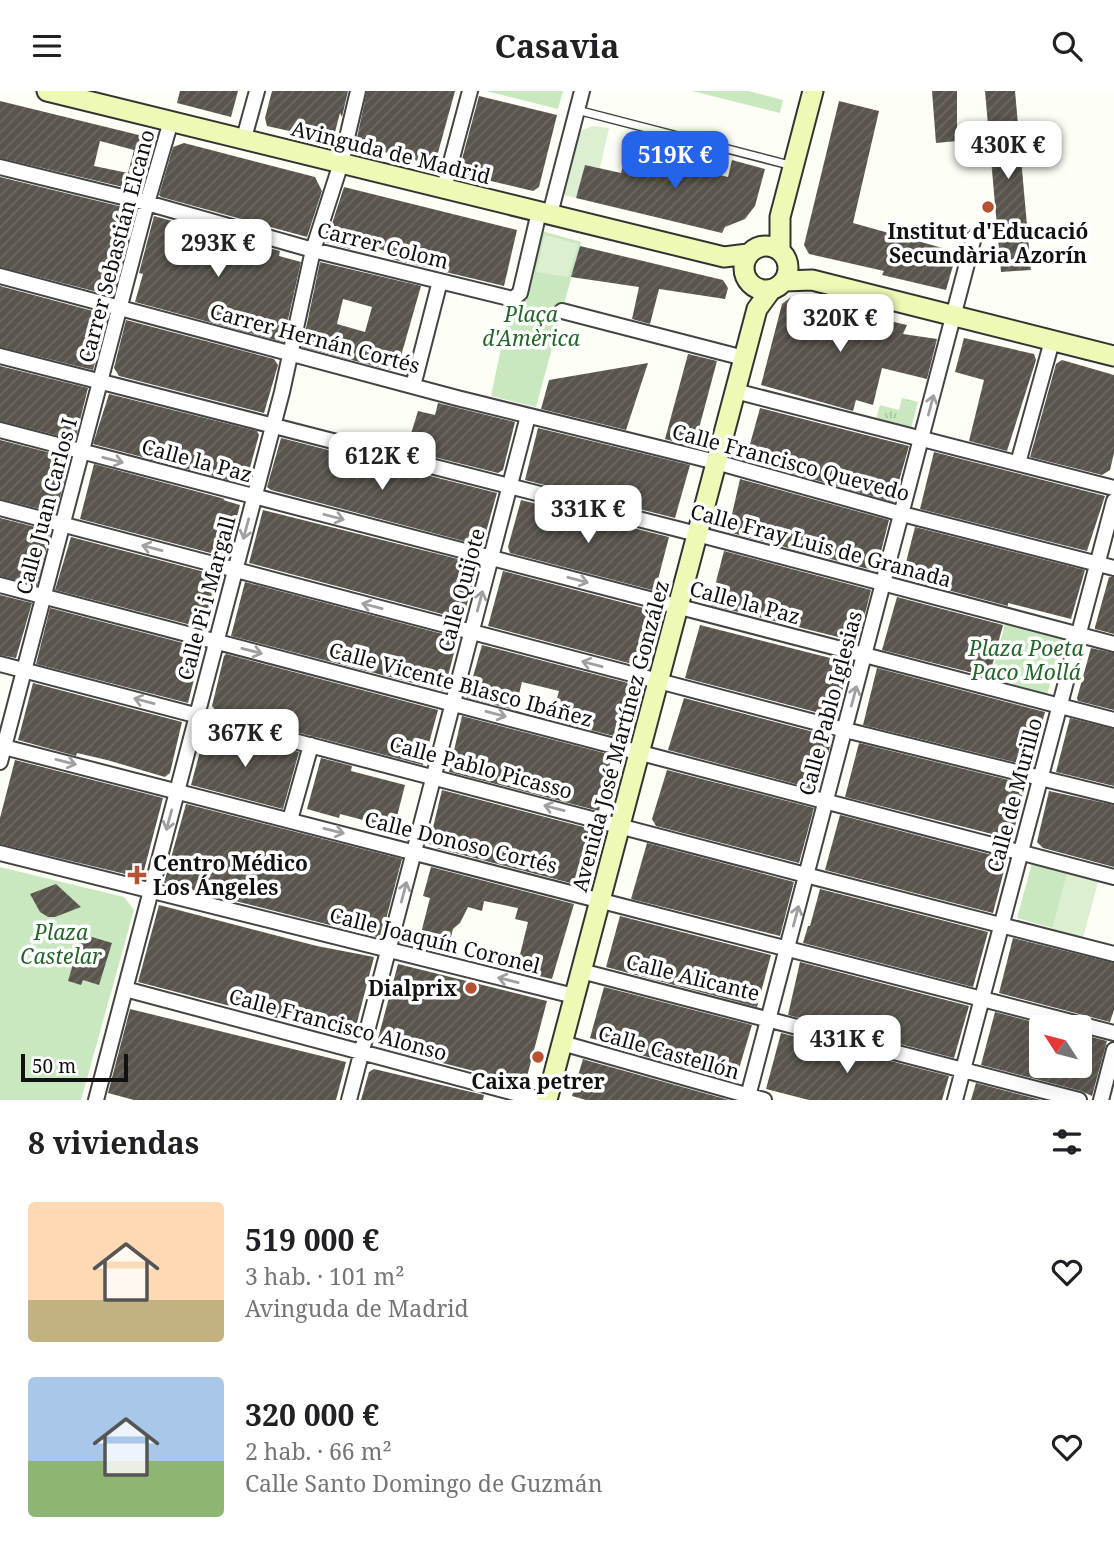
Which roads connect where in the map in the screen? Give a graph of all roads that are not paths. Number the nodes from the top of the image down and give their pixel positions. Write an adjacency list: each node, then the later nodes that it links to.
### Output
1 (47, 91): 8 (street, Avinguda de Madrid)
2 (257, 91): 9 (street)
3 (358, 91): 10 (street, Calle Pi i Margall)
4 (470, 91): 13 (street)
5 (582, 91): 7 (street)
6 (813, 91): 11 (street)
7 (577, 110): 11 (lane); 15 (street)
8 (171, 121): 9 (street, Avinguda de Madrid); 14 (street, Carrer Sebastián Elcano)
9 (244, 138): 10 (street, Avinguda de Madrid)
10 (341, 163): 13 (street, Avinguda de Madrid); 17 (street, Calle Pi i Margall)
11 (793, 166): 18 (street)
12 (0, 167): 14 (street, Carrer Colom)
13 (444, 188): 15 (street, Avinguda de Madrid)
14 (147, 203): 17 (street, Carrer Colom); 21 (street, Carrer Sebastián Elcano)
15 (545, 213): 18 (street, Avinguda de Madrid); 20 (street, Carrer Colom)
16 (974, 237): 23 (street, Calle Pablo Iglesias)
17 (313, 250): 20 (street, Carrer Colom); 26 (street, Calle Pi i Margall)
18 (767, 268): 23 (street, Avinguda de Madrid); 25 (street, Avenida José Martínez González)
19 (0, 276): 21 (street, Carrer Hernán Cortés)
20 (440, 281): 30 (street)
21 (120, 308): 26 (street, Carrer Hernán Cortés); 29 (street, Carrer Sebastián Elcano)
22 (562, 311): 25 (street)
23 (954, 316): 24 (street, Avinguda de Madrid); 36 (street, Calle Pablo Iglesias, one-way to 23)
24 (1052, 341): 28 (street, Avinguda de Madrid); 39 (street)
25 (746, 350): 31 (street, Avenida José Martínez González)
26 (291, 354): 30 (street, Carrer Hernán Cortés); 34 (street, Calle Pi i Margall)
27 (0, 356): 29 (street, Calle Fray Luis de Granada)
28 (1114, 356)
29 (102, 383): 34 (street, Calle Fray Luis de Granada); 37 (street, Calle Juan Carlos I)
30 (414, 386): 32 (street, Carrer Hernán Cortés)
31 (735, 391): 36 (street); 38 (street, Avenida José Martínez González)
32 (457, 398): 33 (street, Calle Francisco Quevedo)
33 (528, 416): 38 (street, Calle Francisco Quevedo); 40 (street, Calle Quijote)
34 (273, 425): 40 (street, Calle Fray Luis de Granada); 42 (street, Calle Pi i Margall)
35 (0, 430): 37 (street, Calle la Paz)
36 (922, 439): 39 (street); 45 (street, Calle Pablo Iglesias)
37 (83, 452): 42 (street, Calle la Paz, one-way to 42); 46 (street, Calle Juan Carlos I)
38 (716, 463): 45 (street, Calle Francisco Quevedo); 47 (street, Avenida José Martínez González)
39 (1018, 463): 41 (street)
40 (510, 486): 47 (street, Calle Fray Luis de Granada); 48 (street, Calle Quijote)
41 (1114, 488)
42 (254, 496): 48 (street, Calle la Paz, one-way to 48); 51 (street, Calle Pi i Margall, one-way to 51)
43 (1114, 501): 49 (street, Calle de Murillo)
44 (0, 508): 46 (street)
45 (902, 514): 49 (street, Calle Francisco Quevedo); 52 (street, Calle Pablo Iglesias)
46 (63, 524): 51 (street, one-way to 46); 54 (street, Calle Juan Carlos I)
47 (697, 534): 52 (street, Calle Fray Luis de Granada); 55 (street, Avenida José Martínez González)
48 (491, 558): 55 (street, Calle la Paz, one-way to 55); 56 (street, Calle Quijote, one-way to 48)
49 (1097, 564): 50 (street, Calle Francisco Quevedo); 57 (street, Calle de Murillo)
50 (1114, 568)
51 (235, 570): 56 (street, one-way to 51); 58 (street, Calle Pi i Margall)
52 (884, 584): 57 (street, Calle Fray Luis de Granada); 60 (street, Calle Pablo Iglesias)
53 (0, 585): 54 (street, Calle Vicente Blasco Ibáñez)
54 (43, 597): 58 (street, Calle Vicente Blasco Ibáñez); 62 (street, Calle Juan Carlos I)
55 (678, 607): 60 (street, Calle la Paz); 63 (street, Avenida José Martínez González)
56 (472, 632): 63 (street, one-way to 56); 64 (street, Calle Quijote)
57 (1079, 635): 59 (street, Calle Fray Luis de Granada); 65 (street, Calle de Murillo)
58 (216, 642): 64 (street, Calle Vicente Blasco Ibáñez, one-way to 64); 66 (street, Calle Pi i Margall)
59 (1114, 645)
60 (864, 655): 65 (street, Calle la Paz); 68 (street, Calle Pablo Iglesias, one-way to 60)
61 (0, 664): 62 (street, Calle Pablo Picasso)
62 (24, 670): 66 (street, Calle Pablo Picasso, one-way to 62); 70 (street, Calle Juan Carlos I)
63 (658, 681): 68 (street); 71 (street, Avenida José Martínez González)
64 (453, 703): 71 (street, Calle Vicente Blasco Ibáñez, one-way to 71); 74 (street, Calle Quijote)
65 (1060, 706): 67 (street, Calle la Paz); 73 (street, Calle de Murillo)
66 (197, 715): 69 (street, Calle Pablo Picasso); 75 (street, Calle Pi i Margall)
67 (1114, 720)
68 (845, 730): 73 (street); 77 (street, Calle Pablo Iglesias)
69 (311, 745): 74 (street, Calle Pablo Picasso); 78 (street)
70 (2, 746): 72 (street, Calle Juan Carlos I); 75 (street, Calle Donoso Cortés, one-way to 75)
71 (639, 752): 77 (street, Calle Vicente Blasco Ibáñez); 79 (street, Avenida José Martínez González)
72 (0, 762)
73 (1041, 776): 76 (street); 82 (street, Calle de Murillo)
74 (434, 777): 79 (street, Calle Pablo Picasso, one-way to 74); 80 (street, Calle Quijote)
75 (177, 791): 78 (street, Calle Donoso Cortés); 85 (street, Calle Pi i Margall, one-way to 85)
76 (1114, 796)
77 (826, 803): 82 (street, Calle Vicente Blasco Ibáñez); 83 (street, Calle Pablo Iglesias)
78 (290, 820): 80 (street, Calle Donoso Cortés, one-way to 80)
79 (620, 825): 83 (street, Calle Pablo Picasso); 86 (street, Avenida José Martínez González)
80 (414, 852): 86 (street, Calle Donoso Cortés); 89 (street, Calle Quijote, one-way to 80)
81 (0, 853): 85 (street, Calle Joaquín Coronel)
82 (1020, 853): 84 (street, Calle Vicente Blasco Ibáñez); 87 (street, Calle de Murillo)
83 (807, 876): 87 (street, Calle Pablo Picasso); 88 (street, Calle Pablo Iglesias, one-way to 83)
84 (1114, 877)
85 (151, 891): 89 (street, Calle Joaquín Coronel); 92 (street, Calle Pi i Margall)
86 (600, 899): 88 (street, Calle Donoso Cortés); 91 (street, Avenida José Martínez González)
87 (1002, 924): 90 (street, Calle Pablo Picasso); 94 (street, Calle de Murillo)
88 (788, 948): 94 (street, Calle Donoso Cortés); 95 (street, Calle Pablo Iglesias)
89 (388, 950): 93 (street, Calle Joaquín Coronel, one-way to 89); 99 (street, Calle Quijote)
90 (1114, 954)
91 (581, 971): 93 (street, Avenida José Martínez González); 95 (street, Calle Alicante)
92 (125, 989): 99 (street, Calle Francisco Alonso); 102 (street, Calle Pi i Margall)
93 (575, 996): 97 (street, Avenida José Martínez González)
94 (982, 999): 96 (street, Calle Donoso Cortés); 100 (street, Calle de Murillo)
95 (769, 1018): 100 (street, Calle Alicante); 101 (street, Calle Pablo Iglesias)
96 (1114, 1033)
97 (562, 1043): 101 (street, Calle Castellón); 105 (street, Avenida José Martínez González)
98 (1114, 1051): 109 (street)
99 (362, 1052): 103 (street, Calle Quijote); 104 (street, Calle Francisco Alonso)
100 (963, 1070): 107 (street, Calle de Murillo); 108 (street, Calle Alicante)
101 (748, 1098): 106 (street, Calle Castellón)
102 (96, 1100)
103 (349, 1100)
104 (541, 1100)
105 (547, 1100)
106 (764, 1100)
107 (955, 1100)
108 (1079, 1100)
109 (1101, 1100)

